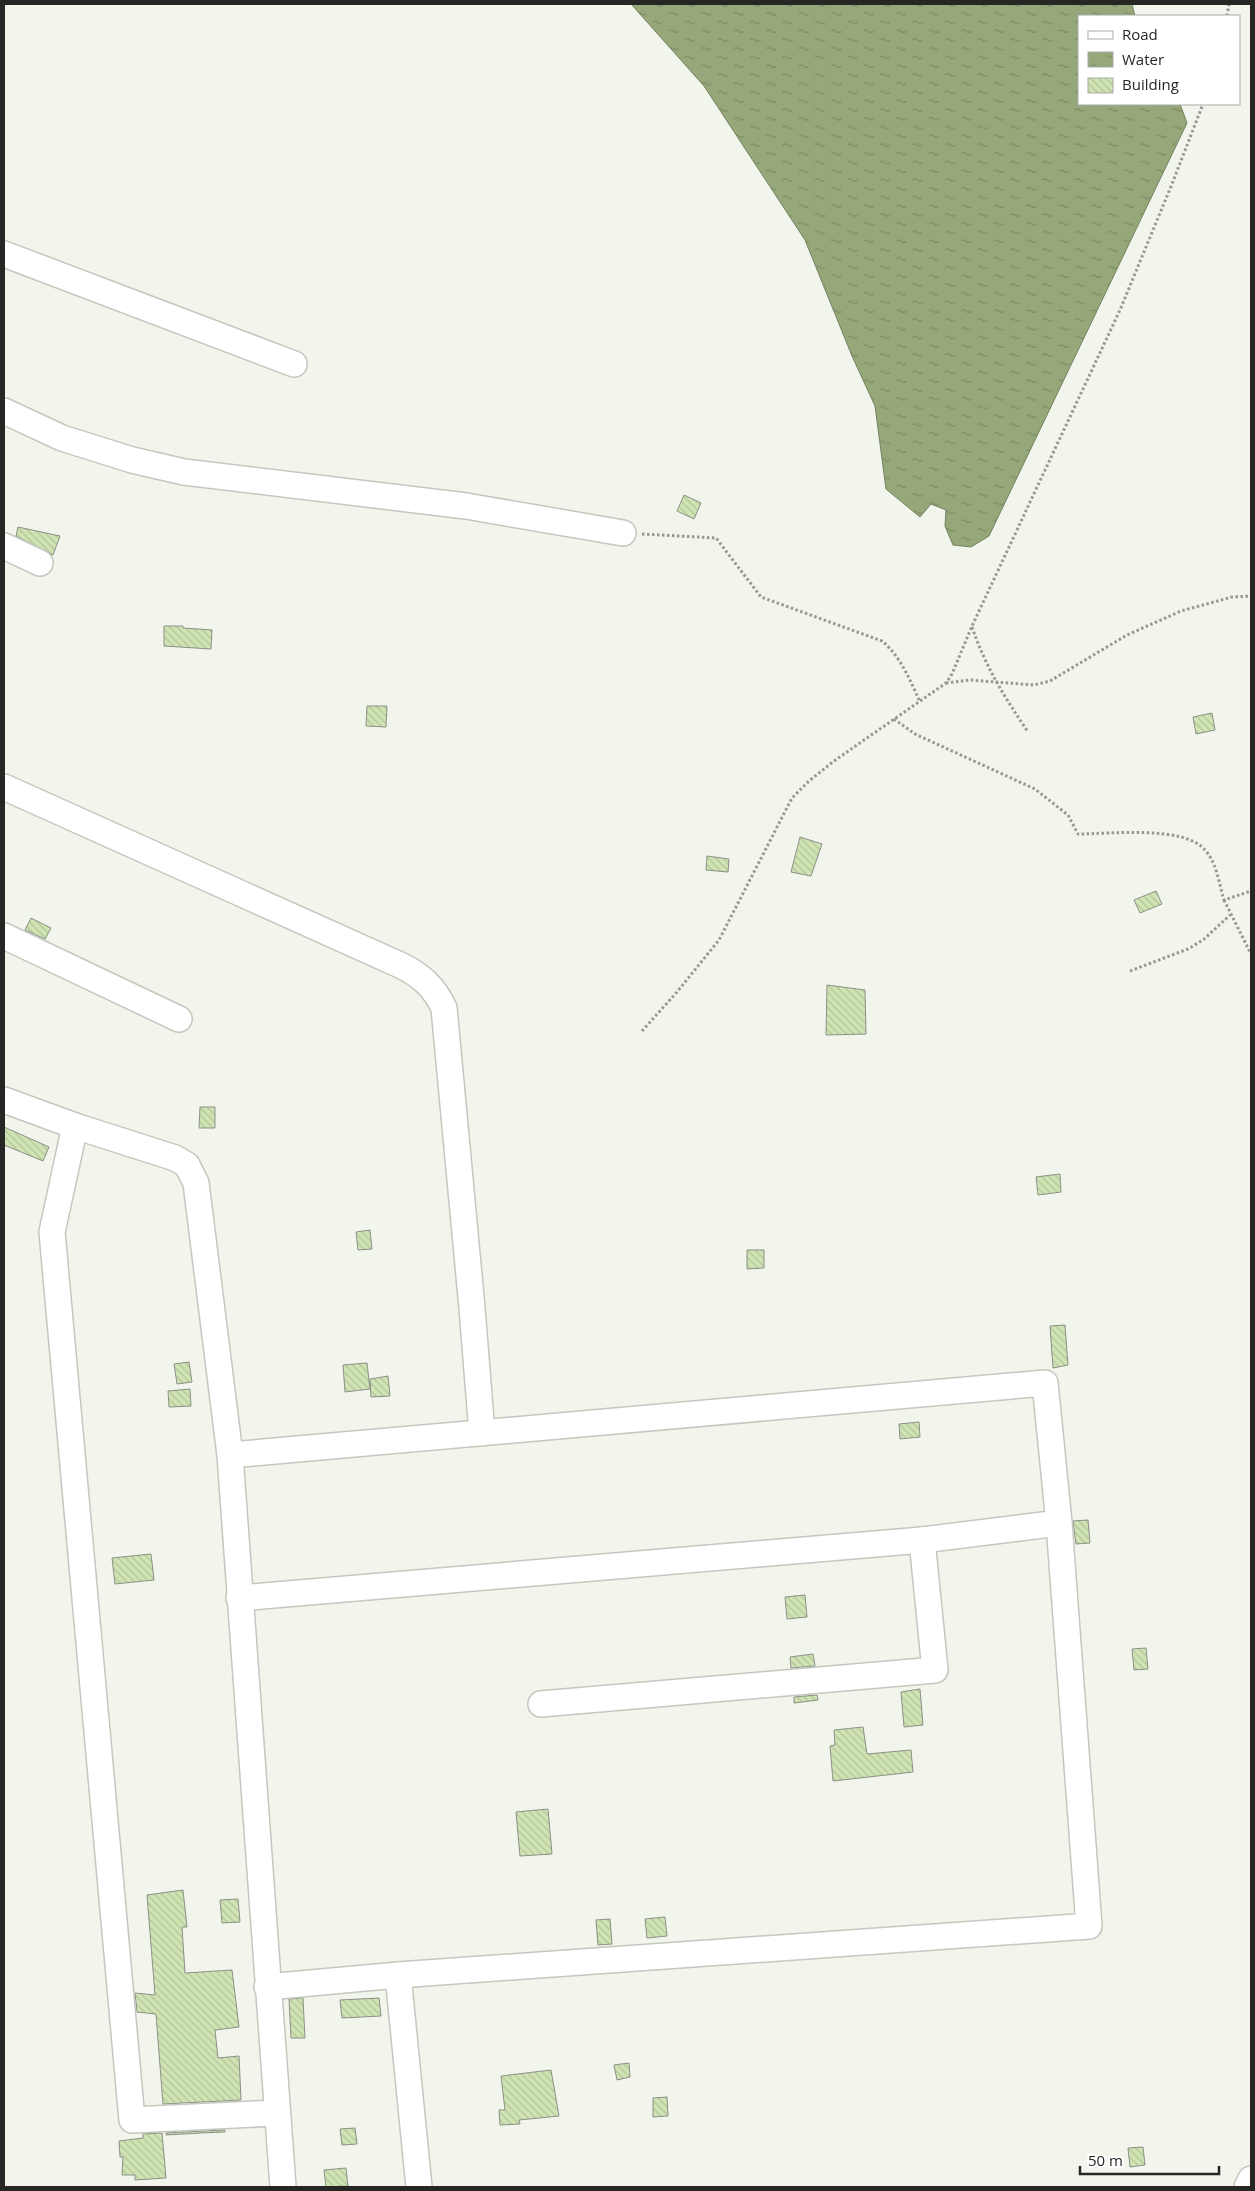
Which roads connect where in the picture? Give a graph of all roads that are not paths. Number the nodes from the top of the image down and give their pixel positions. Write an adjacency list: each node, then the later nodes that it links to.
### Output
1 (4, 254): 2 (street)
2 (294, 364)
3 (4, 411): 4 (street)
4 (623, 533)
5 (4, 546): 6 (street)
6 (40, 563)
7 (4, 787): 12 (street)
8 (4, 936): 9 (street)
9 (179, 1019)
10 (4, 1100): 11 (street)
11 (75, 1126): 13 (street); 20 (street)
12 (482, 1433): 13 (street); 14 (street)
13 (230, 1455): 16 (street)
14 (1059, 1523): 15 (street); 18 (street)
15 (922, 1540): 16 (street); 17 (street)
16 (239, 1598): 19 (street)
17 (541, 1704)
18 (398, 1975): 19 (street); 23 (street)
19 (267, 1987): 20 (street)
20 (277, 2113): 22 (street)
21 (1251, 2178): 24 (street)
22 (282, 2187)
23 (419, 2187)
24 (1247, 2187)

